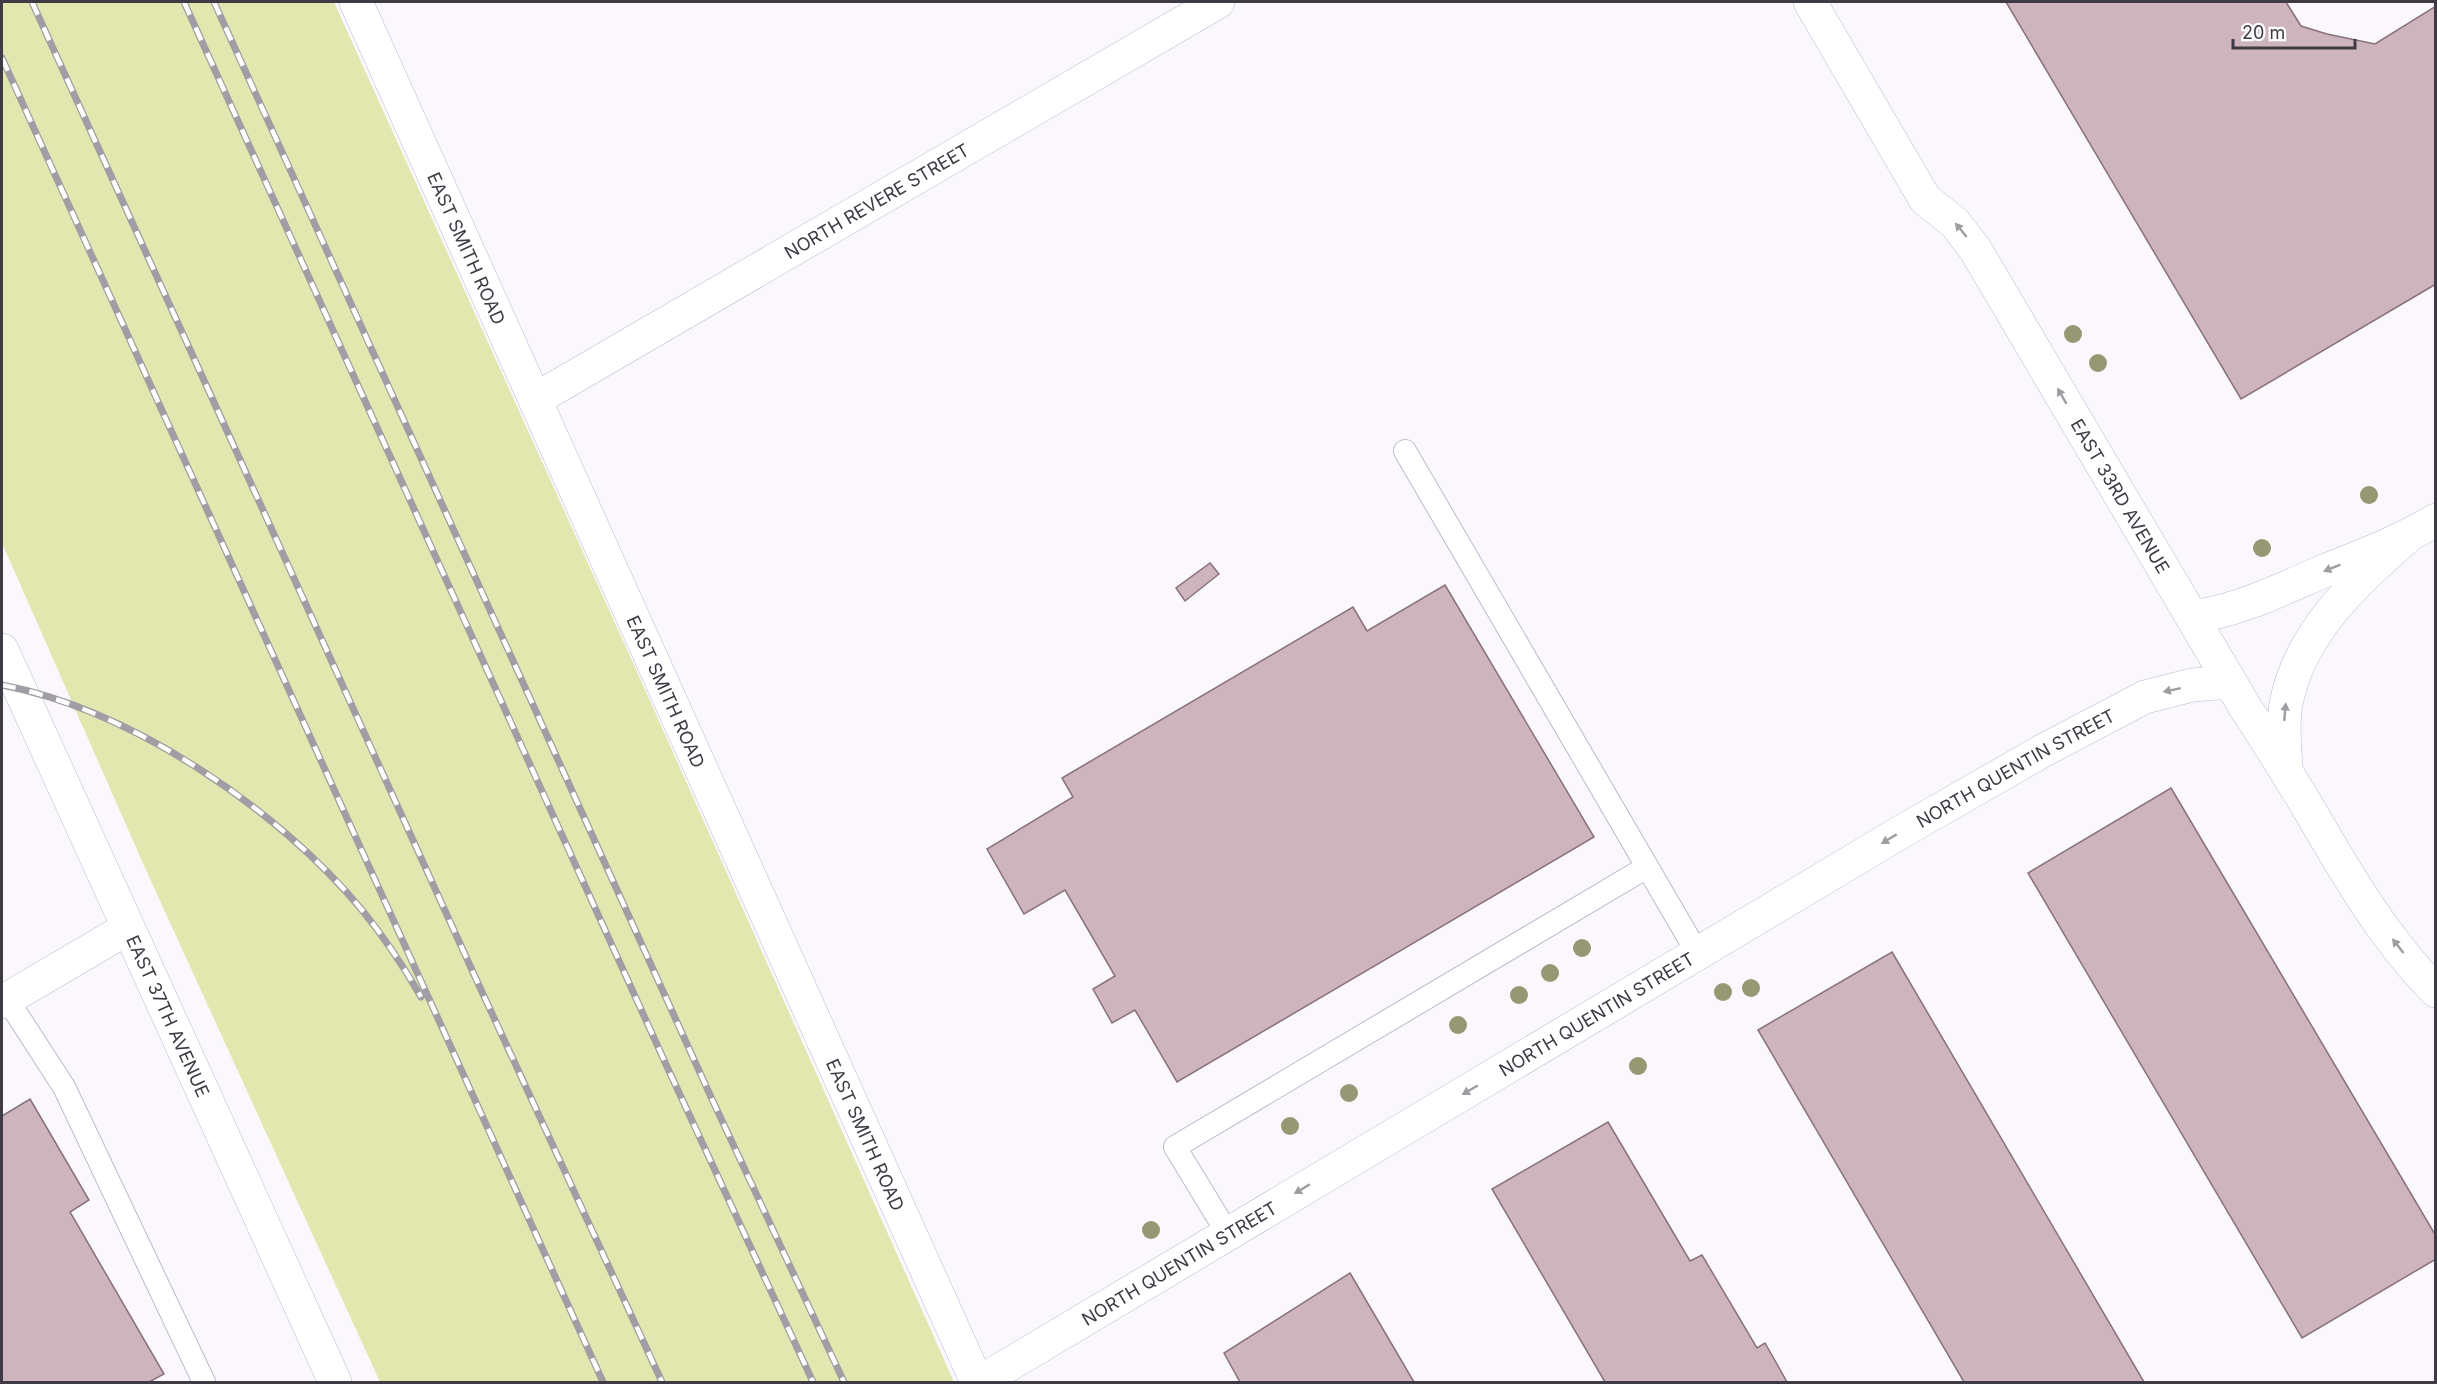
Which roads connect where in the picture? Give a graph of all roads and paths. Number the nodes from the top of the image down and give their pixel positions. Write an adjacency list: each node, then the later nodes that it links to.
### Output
1 (356, 2): 4 (street, EAST SMITH ROAD)
2 (1218, 2): 4 (street, NORTH REVERE STREET)
3 (1810, 2): 8 (street, EAST 33RD AVENUE, one-way to 3)
4 (536, 399): 20 (street, EAST SMITH ROAD)
5 (1405, 451): 12 (lane)
6 (2436, 520): 7 (street)
7 (2406, 538): 8 (street, one-way to 8); 11 (street, one-way to 7)
8 (2192, 617): 10 (street, EAST 33RD AVENUE)
9 (2, 650): 13 (street, EAST 37TH AVENUE)
10 (2230, 682): 11 (street, EAST 33RD AVENUE); 14 (street, NORTH QUENTIN STREET, one-way to 14)
11 (2286, 771): 15 (street, EAST 33RD AVENUE, one-way to 11)
12 (1647, 867): 14 (lane); 17 (lane)
13 (128, 928): 16 (street); 19 (street, EAST 37TH AVENUE)
14 (1698, 954): 17 (street, NORTH QUENTIN STREET, one-way to 17)
15 (2436, 991)
16 (4, 1000): 18 (lane)
17 (1228, 1234): 20 (street, NORTH QUENTIN STREET)
18 (204, 1383)
19 (335, 1383)
20 (978, 1383)

